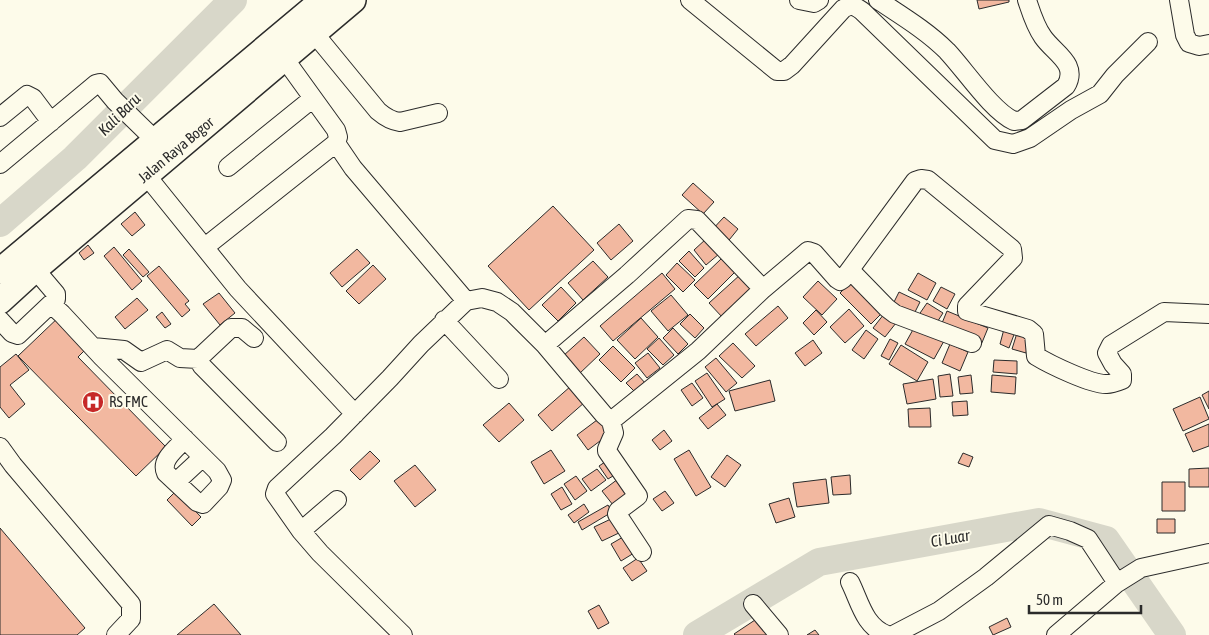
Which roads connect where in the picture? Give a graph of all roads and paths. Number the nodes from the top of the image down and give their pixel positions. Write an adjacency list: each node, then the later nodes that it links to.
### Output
1 (323, 0): 17 (highway, Jalan Raya Bogor)
2 (353, 0): 9 (highway, Jalan Raya Bogor)
3 (690, 0): 10 (street)
4 (799, 0): 5 (street)
5 (819, 0)
6 (878, 0): 7 (street)
7 (1027, 0)
8 (1179, 0): 11 (street)
9 (314, 33): 12 (highway, Jalan Raya Bogor); 14 (street)
10 (1148, 42)
11 (1209, 44)
12 (284, 58): 13 (street); 21 (highway, Jalan Raya Bogor)
13 (312, 98): 18 (street); 20 (street)
14 (438, 113)
15 (0, 117): 16 (street)
16 (51, 122): 17 (street); 19 (street)
17 (150, 135): 23 (highway, Jalan Raya Bogor)
18 (336, 143): 22 (street); 27 (street)
19 (0, 164)
20 (228, 167)
21 (146, 175): 22 (street); 23 (highway, Jalan Raya Bogor)
22 (205, 247): 39 (street)
23 (28, 261): 25 (highway, Jalan Raya Bogor); 28 (highway, Jalan Raya Bogor); 29 (street)
24 (850, 270): 26 (street); 30 (street); 34 (street)
25 (0, 271)
26 (763, 289): 35 (street); 40 (street)
27 (466, 300): 32 (street); 35 (street)
28 (0, 301)
29 (51, 304): 31 (street); 36 (street)
30 (1209, 314)
31 (0, 320)
32 (444, 320): 38 (street); 39 (street)
33 (254, 338): 37 (street)
34 (972, 343)
35 (545, 345): 40 (street)
36 (93, 347): 37 (street); 41 (street)
37 (198, 359): 42 (street)
38 (499, 378)
39 (355, 414): 48 (street)
40 (611, 421): 49 (street)
41 (184, 439): 44 (street); 46 (street)
42 (278, 442)
43 (0, 447): 45 (street)
44 (203, 457): 46 (street); 46 (street)
45 (6, 469): 54 (street)
46 (176, 482)
47 (337, 500): 48 (street)
48 (301, 531): 55 (street)
49 (642, 552)
50 (1209, 553): 51 (street)
51 (1129, 575): 58 (street); 59 (street)
52 (850, 582): 57 (street)
53 (753, 604): 56 (street)
54 (116, 635)
55 (402, 635)
56 (779, 635)
57 (887, 635)
58 (893, 635)
59 (1056, 635)

